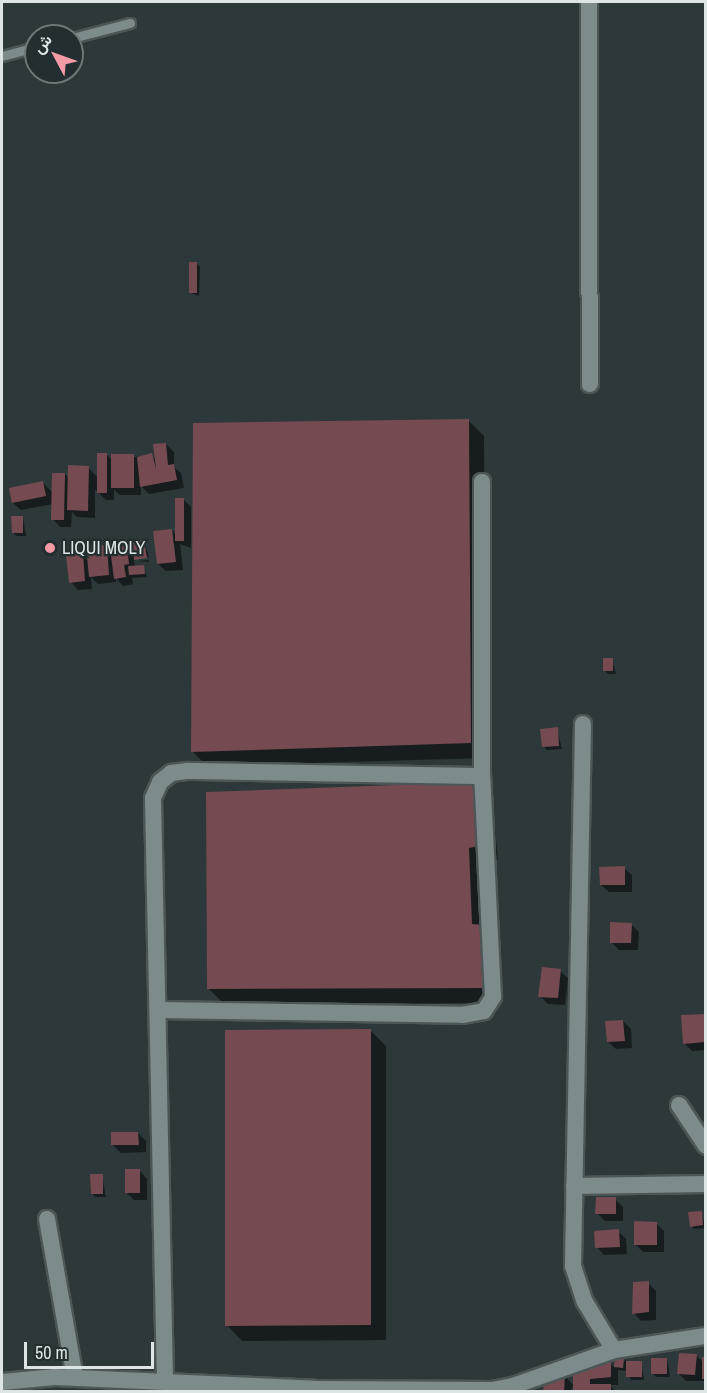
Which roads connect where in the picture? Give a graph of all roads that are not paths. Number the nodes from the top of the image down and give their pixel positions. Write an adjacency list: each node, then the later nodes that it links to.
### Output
1 (589, 2): 6 (street)
2 (130, 23): 3 (lane)
3 (84, 35)
4 (24, 50): 5 (lane)
5 (2, 56)
6 (590, 384)
7 (482, 482): 9 (street)
8 (583, 724): 14 (street)
9 (482, 776): 10 (street); 10 (street)
10 (160, 1010): 19 (street)
11 (679, 1105): 12 (street)
12 (705, 1146)
13 (705, 1184): 14 (street)
14 (574, 1186): 17 (street)
15 (47, 1219): 18 (street)
16 (705, 1335): 17 (street)
17 (614, 1350): 21 (street)
18 (75, 1377): 19 (street); 20 (street)
19 (165, 1381): 21 (street)
20 (2, 1382)
21 (316, 1390)

